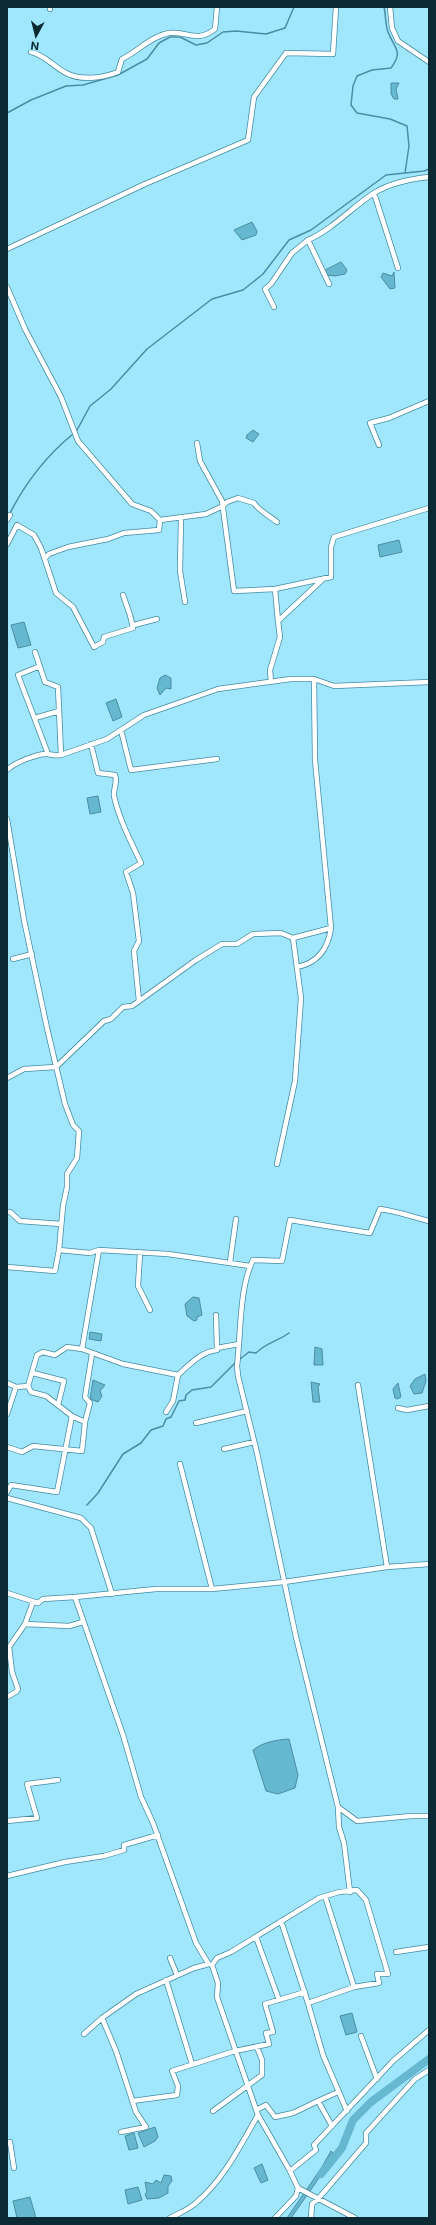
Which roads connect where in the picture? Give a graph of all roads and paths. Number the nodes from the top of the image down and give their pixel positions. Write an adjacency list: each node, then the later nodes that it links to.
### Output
1 (217, 7): 4 (street)
2 (336, 7): 9 (street)
3 (390, 7): 5 (street)
4 (31, 52)
5 (429, 62)
6 (429, 177): 7 (street)
7 (374, 193): 8 (street); 10 (street)
8 (308, 240): 11 (street); 13 (street)
9 (7, 249)
10 (398, 268)
11 (329, 284)
12 (7, 287): 20 (street)
13 (274, 307)
14 (429, 401): 16 (street)
15 (197, 443): 17 (street)
16 (379, 445)
17 (223, 506): 19 (street); 21 (street); 25 (street)
18 (429, 508): 24 (street)
19 (181, 518): 20 (street); 27 (street)
20 (160, 520): 23 (street)
21 (277, 522)
22 (7, 544): 23 (street)
23 (45, 558): 30 (street)
24 (322, 580): 25 (street); 29 (street)
25 (275, 589): 29 (street)
26 (122, 595): 30 (street)
27 (185, 602)
28 (157, 619): 30 (street)
29 (278, 621): 34 (street)
30 (134, 625)
31 (35, 652): 32 (street)
32 (40, 666): 36 (street); 37 (street)
33 (314, 678): 34 (street); 35 (street); 45 (street)
34 (271, 682): 38 (street)
35 (429, 682)
36 (59, 711): 37 (street); 41 (street)
37 (35, 718): 40 (street)
38 (121, 730): 39 (street); 42 (street)
39 (91, 744): 41 (street); 50 (street)
40 (48, 754): 41 (street); 43 (street)
41 (61, 755)
42 (217, 759)
43 (7, 770)
44 (7, 819): 47 (street)
45 (330, 928): 46 (street); 49 (street)
46 (293, 938): 49 (street); 50 (street)
47 (32, 954): 48 (street); 51 (street)
48 (13, 958)
49 (297, 967): 53 (street)
50 (139, 1001): 51 (street)
51 (56, 1067): 52 (street); 57 (street)
52 (7, 1078)
53 (277, 1164)
54 (7, 1212): 57 (street)
55 (236, 1219): 61 (street)
56 (429, 1221): 62 (street)
57 (61, 1224): 58 (street)
58 (59, 1250): 59 (street); 63 (street)
59 (99, 1250): 60 (street); 68 (street)
60 (140, 1253): 61 (street); 64 (street)
61 (230, 1262): 62 (street)
62 (250, 1266): 66 (street)
63 (7, 1267)
64 (150, 1310)
65 (216, 1315): 67 (street)
66 (238, 1344): 67 (street); 79 (street)
67 (217, 1348): 71 (street)
68 (82, 1349): 69 (street); 70 (street)
69 (92, 1354): 71 (street); 83 (street)
70 (33, 1373): 75 (street); 76 (street)
71 (178, 1375): 80 (street)
72 (7, 1383): 74 (street)
73 (358, 1385): 93 (street)
74 (16, 1386): 75 (street); 81 (street)
75 (28, 1386): 76 (street)
76 (58, 1406): 82 (street)
77 (429, 1406): 78 (street)
78 (398, 1408)
79 (247, 1411): 84 (street); 85 (street)
80 (166, 1412)
81 (7, 1414)
82 (72, 1416): 83 (street); 87 (street)
83 (85, 1422): 87 (street)
84 (196, 1423)
85 (254, 1442): 88 (street); 94 (street)
86 (7, 1447): 87 (street)
87 (66, 1448): 90 (street)
88 (224, 1448)
89 (180, 1464): 95 (street)
90 (7, 1492)
91 (7, 1498): 97 (street)
92 (429, 1564): 93 (street)
93 (387, 1567): 94 (street)
94 (284, 1582): 95 (street); 104 (street)
95 (212, 1589): 97 (street)
96 (7, 1593): 99 (street)
97 (112, 1594): 98 (street)
98 (75, 1597): 99 (street); 100 (street)
99 (32, 1602): 101 (street)
100 (83, 1622): 101 (street); 107 (street)
101 (25, 1624): 102 (street)
102 (7, 1697)
103 (58, 1780): 106 (street)
104 (338, 1807): 105 (street); 109 (street)
105 (429, 1816)
106 (7, 1821)
107 (158, 1836): 108 (street); 116 (street)
108 (7, 1876)
109 (350, 1892): 110 (street); 119 (street)
110 (325, 1896): 111 (street); 119 (street)
111 (281, 1921): 112 (street); 120 (street)
112 (256, 1937): 116 (street); 121 (street)
113 (429, 1947): 114 (street)
114 (396, 1952)
115 (170, 1958): 117 (street)
116 (210, 1964): 117 (street); 128 (street)
117 (177, 1975): 118 (street)
118 (166, 1980): 123 (street); 129 (street)
119 (354, 1987): 122 (street)
120 (305, 1992): 121 (street); 122 (street)
121 (279, 2000): 127 (street)
122 (308, 2003): 133 (street)
123 (102, 2018): 125 (street); 134 (street)
124 (429, 2030): 131 (street)
125 (84, 2034)
126 (361, 2036): 131 (street)
127 (257, 2047): 128 (street); 132 (street)
128 (235, 2051): 129 (street); 132 (street)
129 (192, 2064): 134 (street)
130 (429, 2070): 146 (street)
131 (377, 2078): 138 (street)
132 (247, 2085): 136 (street); 137 (street)
133 (338, 2092): 135 (street); 138 (street)
134 (132, 2101): 141 (street)
135 (318, 2101): 136 (street); 140 (street)
136 (256, 2110): 139 (street)
137 (213, 2111)
138 (347, 2111): 140 (street)
139 (258, 2115): 144 (street); 147 (street)
140 (332, 2126): 144 (street)
141 (121, 2132)
142 (7, 2143): 143 (street)
143 (14, 2168)
144 (290, 2171): 145 (street)
145 (298, 2188): 146 (street); 148 (street)
146 (318, 2199): 149 (street); 150 (street)
147 (170, 2218)
148 (275, 2218)
149 (311, 2218)
150 (354, 2218)

